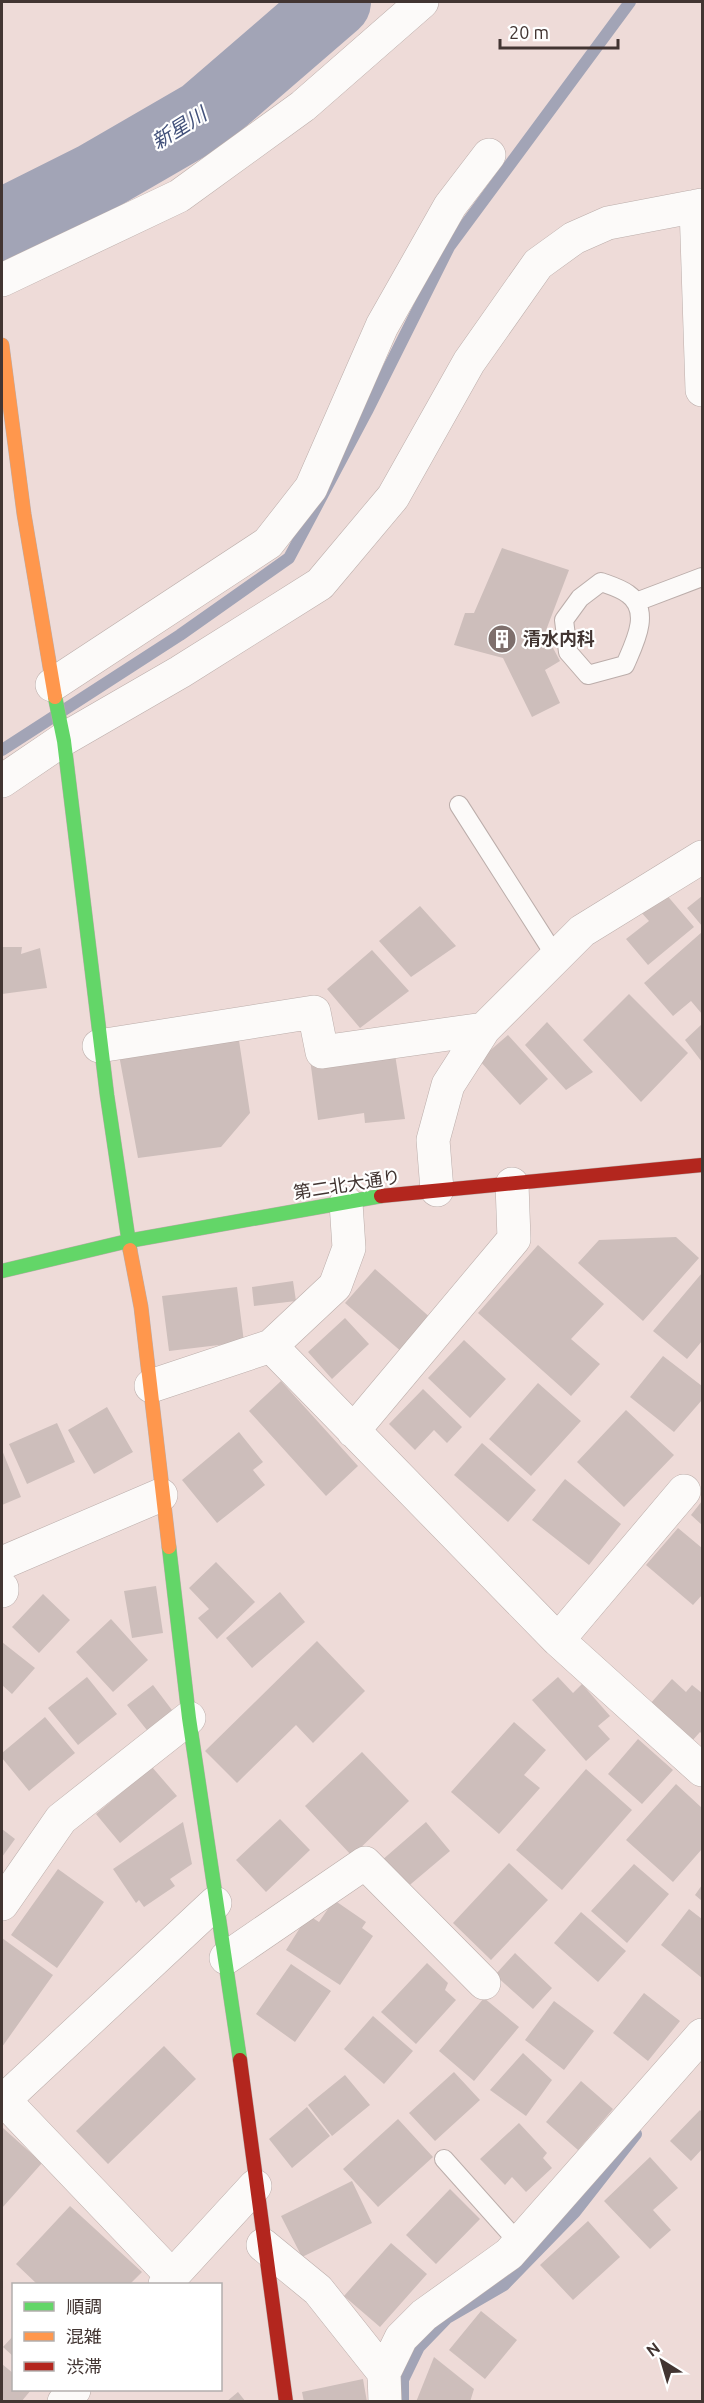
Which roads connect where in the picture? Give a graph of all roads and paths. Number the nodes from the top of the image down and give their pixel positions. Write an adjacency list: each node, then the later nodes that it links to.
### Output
1 (422, 2): 4 (street)
2 (489, 155): 10 (street)
3 (699, 205): 6 (street); 11 (street)
4 (2, 280)
5 (2, 345): 7 (street)
6 (702, 390)
7 (6, 418): 10 (street)
8 (702, 577): 9 (lane)
9 (636, 602): 9 (lane)
10 (52, 687): 11 (street)
11 (63, 737): 12 (street); 17 (street)
12 (2, 781)
13 (459, 805): 15 (lane)
14 (701, 860): 15 (street)
15 (556, 957): 16 (street)
16 (484, 1029): 17 (street); 20 (street)
17 (99, 1046): 22 (street)
18 (702, 1165): 19 (street, 第二北大通り)
19 (512, 1184): 20 (street, 第二北大通り); 26 (street)
20 (437, 1190): 21 (street, 第二北大通り)
21 (346, 1203): 22 (street, 第二北大通り); 24 (street)
22 (128, 1241): 23 (street, 第二北大通り); 25 (street)
23 (2, 1271)
24 (271, 1346): 25 (street); 26 (street)
25 (151, 1386): 28 (street)
26 (352, 1431): 30 (street)
27 (684, 1491): 30 (street)
28 (161, 1495): 29 (street); 31 (street)
29 (2, 1563)
30 (558, 1640): 32 (street)
31 (189, 1718): 33 (street); 34 (street)
32 (702, 1770)
33 (215, 1903): 35 (street); 38 (street)
34 (2, 1904)
35 (226, 1958): 36 (street); 40 (street)
36 (484, 1983)
37 (699, 2046): 41 (street)
38 (3, 2098): 43 (street)
39 (444, 2159): 41 (lane)
40 (255, 2186): 42 (street); 43 (street)
41 (519, 2243): 44 (street)
42 (263, 2245): 44 (street); 45 (street)
43 (168, 2281)
44 (385, 2387)
45 (286, 2402)

